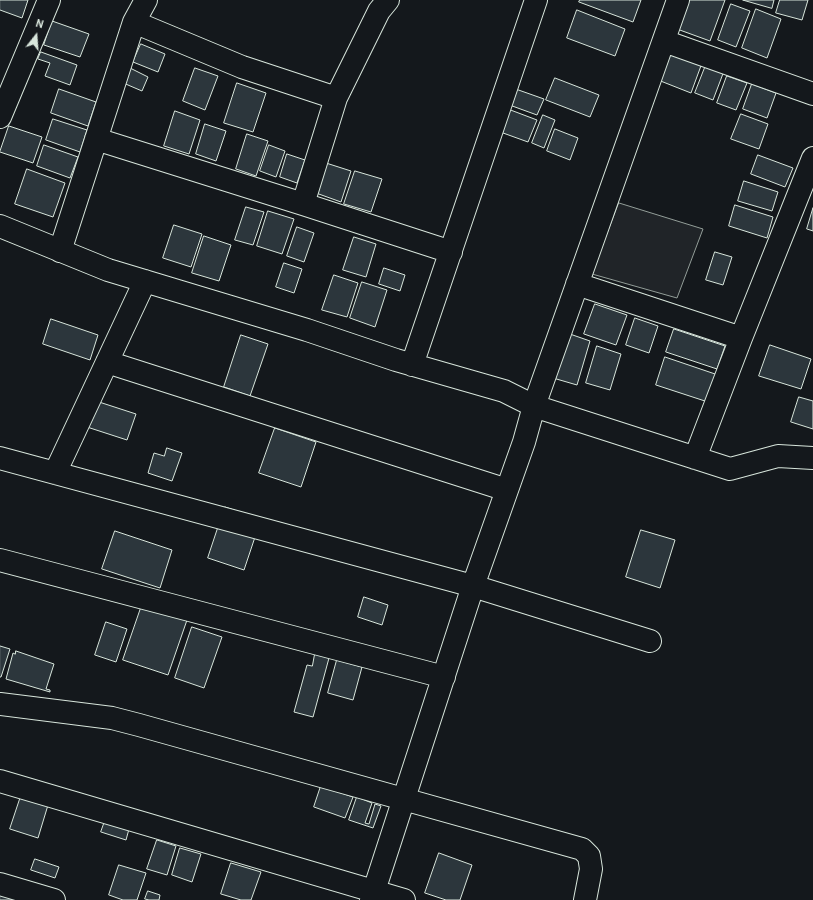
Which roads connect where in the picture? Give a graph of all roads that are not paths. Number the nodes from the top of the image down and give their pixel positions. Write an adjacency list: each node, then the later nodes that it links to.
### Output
1 (49, 0): 10 (street)
2 (146, 0): 6 (street)
3 (388, 0): 9 (street)
4 (536, 0): 16 (street)
5 (678, 0): 7 (street)
6 (134, 22): 9 (street); 11 (street)
7 (664, 41): 8 (street); 18 (street)
8 (813, 94)
9 (336, 98): 13 (street)
10 (0, 117)
11 (96, 139): 13 (street); 15 (street)
12 (813, 158): 19 (street)
13 (303, 204): 16 (street)
14 (0, 226): 15 (street)
15 (60, 251): 17 (street)
16 (451, 252): 21 (street)
17 (144, 281): 20 (street); 21 (street)
18 (577, 284): 19 (street); 22 (street)
19 (742, 338): 24 (street)
20 (107, 362): 26 (street); 27 (street)
21 (412, 365): 22 (street)
22 (534, 406): 24 (street); 27 (street)
23 (0, 458): 26 (street)
24 (695, 458): 25 (street)
25 (813, 458)
26 (55, 473): 29 (street)
27 (507, 490): 29 (street)
28 (0, 560): 31 (street)
29 (473, 586): 30 (street); 31 (street)
30 (650, 641)
31 (444, 676): 34 (street)
32 (0, 704): 34 (street)
33 (0, 781): 36 (street)
34 (404, 798): 36 (street); 39 (street)
35 (0, 884): 37 (street)
36 (372, 895): 38 (street)
37 (54, 900)
38 (404, 900)
39 (585, 900)

